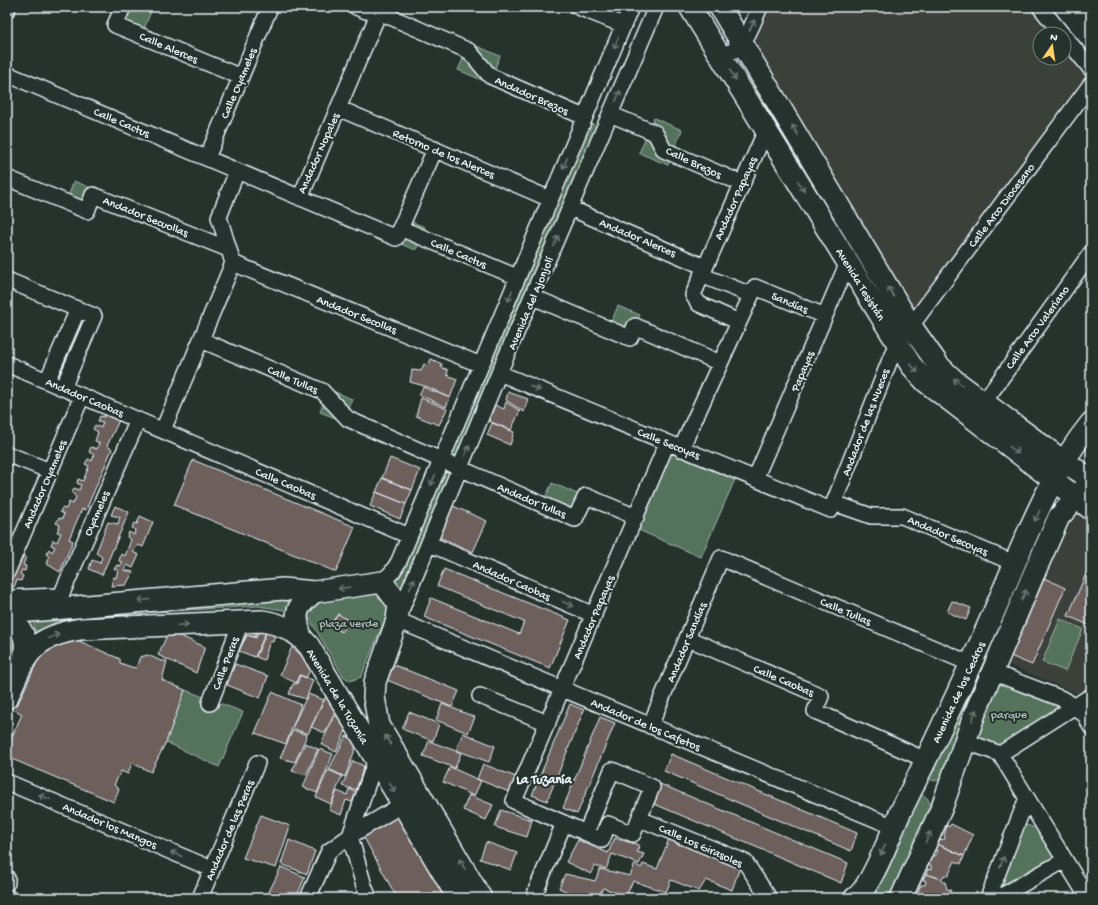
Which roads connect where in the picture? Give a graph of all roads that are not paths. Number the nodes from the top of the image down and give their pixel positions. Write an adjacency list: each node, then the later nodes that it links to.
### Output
1 (8, 7): 12 (street)
2 (123, 7): 20 (street, Calle Alerces)
3 (270, 7): 20 (street, Calle Oyameles)
4 (578, 7): 13 (street)
5 (631, 7): 13 (street, Avenida del Ajonjolí)
6 (656, 7): 23 (street, Avenida del Ajonjolí, one-way to 6)
7 (690, 7): 17 (street, Avenida Tesistán)
8 (720, 7): 15 (street, Avenida Tesistán)
9 (760, 7): 15 (street, one-way to 9)
10 (1040, 7): 14 (street)
11 (367, 9): 22 (street, Andador Nopales); 24 (street, Andador Brezos)
12 (7, 10)
13 (623, 25): 24 (street, Avenida del Ajonjolí, one-way to 24)
14 (1056, 26)
15 (743, 43): 17 (street); 46 (street, Avenida Tesistán, one-way to 15)
16 (1072, 46): 18 (street)
17 (720, 54): 25 (street, Avenida Tesistán, one-way to 25)
18 (1091, 69)
19 (7, 74): 28 (street, Calle Cactus)
20 (241, 77): 28 (street, Calle Oyameles)
21 (1091, 84): 46 (street, Calle Arco Diocesano)
22 (338, 108): 27 (street, Retorno de los Alerces); 32 (street, Andador Nopales)
23 (610, 114): 26 (street, Avenida del Ajonjolí); 31 (street, Calle Brezos)
24 (582, 122): 26 (street); 33 (street, Avenida del Ajonjolí, one-way to 33)
25 (766, 130): 31 (street, Andador Papayas); 38 (street, Avenida Tesistán, one-way to 38)
26 (600, 136): 34 (street, Avenida del Ajonjolí)
27 (435, 149): 33 (street, Retorno de los Alerces); 35 (street)
28 (207, 158): 29 (street, Calle Cactus)
29 (236, 171): 32 (street, Andador Nopales); 37 (street)
30 (7, 178): 37 (street, Andador Secuollas)
31 (741, 183): 39 (street, Andador Papayas)
32 (300, 198): 35 (street)
33 (550, 199): 40 (street, Avenida del Ajonjolí)
34 (570, 208): 39 (street, Andador Alerces); 43 (street, Avenida del Ajonjolí, one-way to 34)
35 (400, 228): 40 (street, Calle Cactus)
36 (1091, 253): 58 (street, Calle Arco Valeriano)
37 (231, 256): 49 (street); 53 (street, Andador Secollas)
38 (848, 262): 45 (street, Papayas); 48 (street, Avenida Tesistán)
39 (703, 271): 42 (street, Sandías); 47 (street, Andador Papayas)
40 (517, 277): 53 (street, Avenida del Ajonjolí, one-way to 53)
41 (7, 280): 44 (street)
42 (753, 291): 45 (street, Sandías); 47 (street)
43 (533, 297): 51 (street); 54 (street, Avenida del Ajonjolí)
44 (78, 309): 55 (street); 56 (street)
45 (825, 316): 69 (street, Papayas)
46 (907, 318): 48 (street); 58 (street, Avenida Tesistán, one-way to 46)
47 (739, 322): 51 (street)
48 (885, 323): 50 (street, Avenida Tesistán)
49 (201, 340): 61 (street); 65 (street, Calle Tullas)
50 (896, 342): 71 (street, Avenida Tesistán, one-way to 71); 72 (street, Andador de las Nueces)
51 (720, 363): 63 (street)
52 (7, 364): 55 (street, Andador Caobas)
53 (480, 365): 65 (street, Avenida del Ajonjolí)
54 (499, 373): 62 (street, Calle Secoyas, one-way to 62); 67 (street, Avenida del Ajonjolí, one-way to 54)
55 (47, 381): 56 (street, Andador Caobas)
56 (63, 388): 57 (street, Andador Caobas)
57 (82, 396): 59 (street, Andador Caobas); 68 (street, Andador Oyameles)
58 (984, 402): 66 (street, Avenida Tesistán)
59 (138, 420): 61 (street, Andador Caobas); 83 (street, Oyameles)
60 (1091, 423): 66 (street, Avenida de los Cedros)
61 (163, 430): 75 (street, Calle Caobas)
62 (668, 443): 63 (street, Calle Secoyas); 74 (street, Andador Papayas)
63 (682, 448): 69 (street, Calle Secoyas)
64 (7, 454): 68 (street)
65 (441, 460): 67 (street); 75 (street, Avenida del Ajonjolí, one-way to 75)
66 (1063, 461): 70 (street, Avenida Tesistán); 71 (street, Avenida de los Cedros)
67 (460, 469): 74 (street, Andador Tullas); 76 (street, Avenida del Ajonjolí)
68 (50, 471): 79 (street, Andador Oyameles)
69 (756, 479): 72 (street, Calle Secoyas)
70 (1091, 480): 73 (street, Avenida de los Cedros)
71 (1053, 481): 73 (street, Avenida Tesistán); 78 (street, Avenida de los Cedros, one-way to 78)
72 (834, 503): 78 (street, Andador Secoyas)
73 (1083, 503): 93 (street, Avenida de los Cedros, one-way to 73)
74 (636, 517): 85 (street, Andador Papayas)
75 (409, 536): 80 (street, Avenida del Ajonjolí)
76 (430, 544): 85 (street, Andador Caobas, one-way to 85); 87 (street, Avenida del Ajonjolí, one-way to 76)
77 (721, 558): 90 (street, Andador Sandías); 92 (street, Calle Tullas)
78 (1014, 563): 92 (street, Avenida de los Cedros)
79 (7, 572)
80 (382, 582): 81 (street, one-way to 81); 87 (street)
81 (314, 592): 83 (street, one-way to 83); 89 (street)
82 (7, 598): 83 (street)
83 (58, 602): 84 (street)
84 (7, 612)
85 (594, 615): 95 (street, Andador Papayas)
86 (7, 617): 91 (street)
87 (397, 620): 94 (street, Avenida de la Tuzanía); 95 (street, Andador de los Cafetos)
88 (241, 622): 89 (street, Avenida de la Tuzanía); 91 (street, Avenida de la Tuzanía, one-way to 88); 100 (street, Calle Peras)
89 (301, 637): 96 (street, Avenida de la Tuzanía)
90 (687, 638): 103 (street, Andador Sandías); 108 (street, Calle Caobas)
91 (24, 660): 99 (street, Avenida de la Tuzanía)
92 (971, 664): 108 (street, Avenida de los Cedros)
93 (992, 672): 101 (street); 105 (street, Avenida de los Cedros, one-way to 93)
94 (375, 682): 96 (street); 128 (street, Avenida de la Tuzanía, one-way to 94)
95 (562, 689): 102 (street, Andador Papayas); 103 (street, Andador de los Cafetos)
96 (336, 692): 107 (street, Avenida de la Tuzanía)
97 (480, 696): 102 (street)
98 (1091, 696): 101 (street)
99 (7, 698)
100 (210, 703)
101 (1074, 707): 104 (street); 106 (street)
102 (548, 723): 116 (street, Andador Papayas)
103 (650, 726): 117 (street, Andador de los Cafetos)
104 (1091, 727)
105 (965, 741): 106 (street); 114 (street, Avenida de los Cedros)
106 (1000, 754): 112 (street)
107 (376, 759): 113 (street, Avenida de la Tuzanía, one-way to 113); 119 (street)
108 (926, 760): 111 (street, Avenida de los Cedros)
109 (257, 763): 121 (street, Andador de las Peras)
110 (7, 782): 121 (street, Andador los Mangos, one-way to 110)
111 (910, 792): 114 (street); 117 (street, Avenida de los Cedros)
112 (1027, 798): 120 (street); 133 (street, one-way to 112)
113 (403, 804): 119 (street); 127 (street, Avenida de la Tuzanía)
114 (942, 807): 132 (street, Avenida de los Cedros, one-way to 114)
115 (640, 819): 118 (street); 118 (street); 130 (street, Calle Los Girasoles)
116 (564, 823): 118 (street); 129 (street)
117 (894, 827): 131 (street, Avenida de los Cedros, one-way to 131)
118 (586, 833)
119 (350, 836): 125 (street); 126 (street)
120 (1065, 860): 134 (street); 135 (street)
121 (212, 869): 124 (street, Andador de las Peras)
122 (7, 878): 123 (street)
123 (7, 883)
124 (200, 898)
125 (308, 898)
126 (369, 898)
127 (458, 898)
128 (481, 898)
129 (533, 898)
130 (769, 898)
131 (855, 898)
132 (900, 898)
133 (988, 898)
134 (998, 898)
135 (1088, 898)

